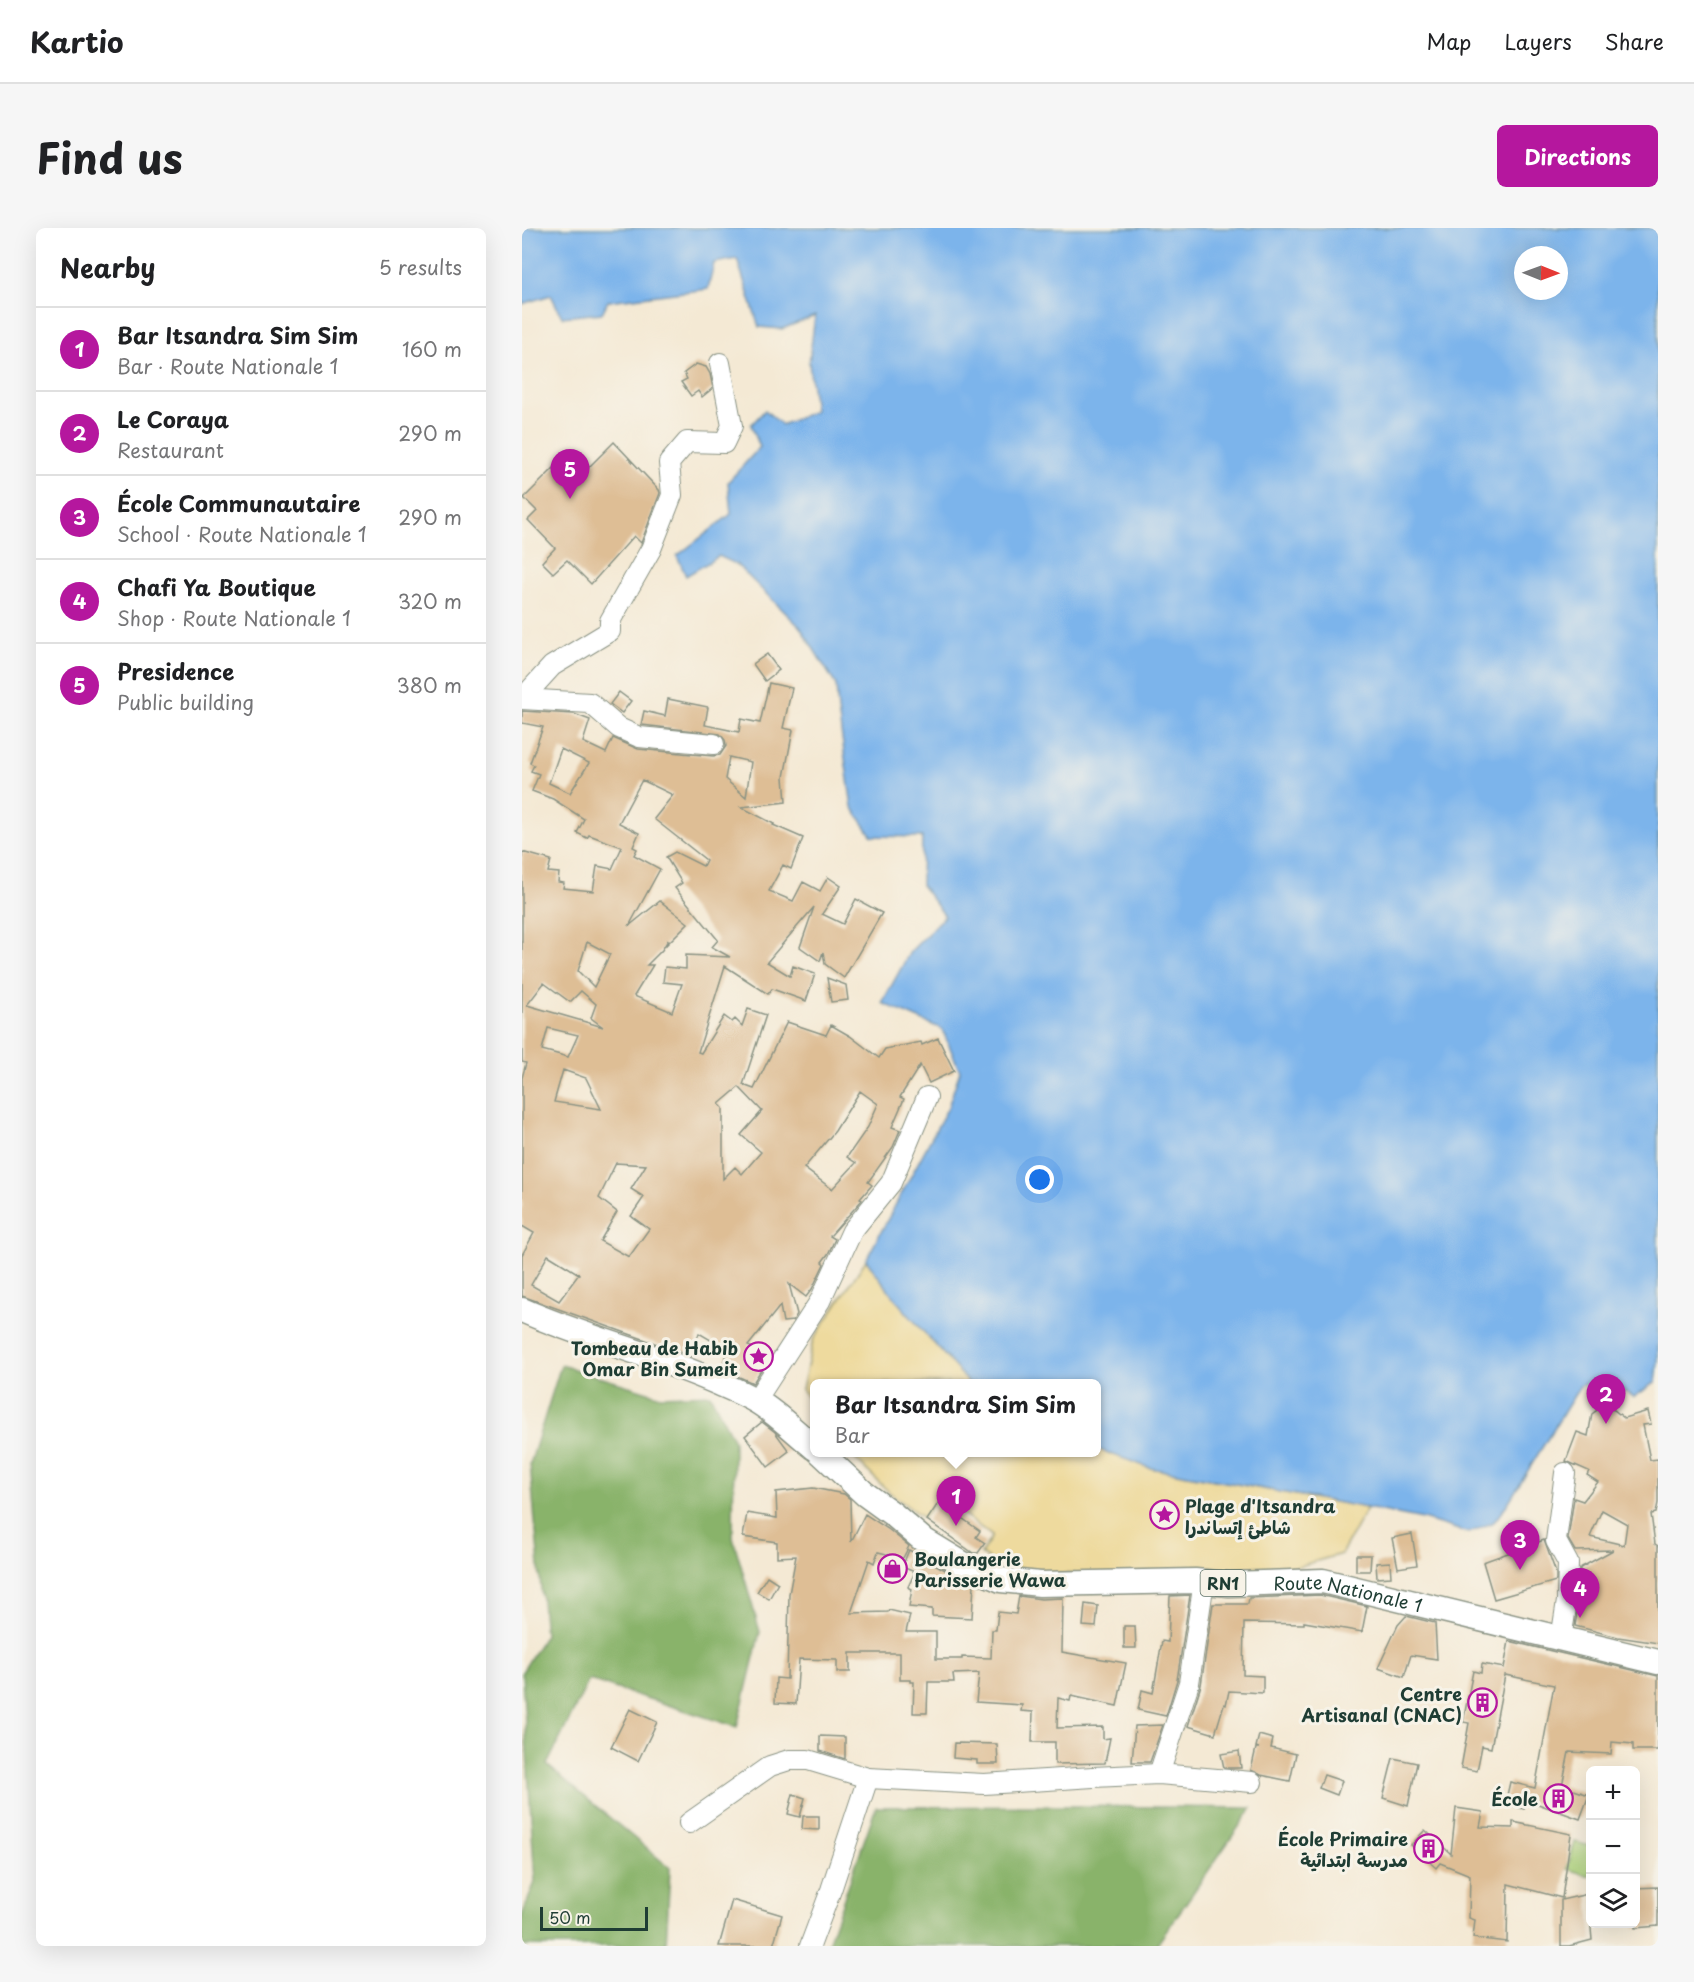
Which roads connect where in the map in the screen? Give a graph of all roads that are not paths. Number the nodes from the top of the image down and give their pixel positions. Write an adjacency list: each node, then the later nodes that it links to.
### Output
1 (720, 363): 2 (street)
2 (522, 699): 3 (street)
3 (714, 744)
4 (927, 1097): 6 (street)
5 (522, 1310): 6 (main road)
6 (756, 1400): 7 (main road)
7 (810, 1444)
8 (825, 1457): 10 (main road, Route Nationale 1 / RN1)
9 (1565, 1473): 11 (street)
10 (1204, 1581): 11 (main road, Route Nationale 1 / RN1); 13 (street)
11 (1561, 1639): 12 (main road, Route Nationale 1 / RN1)
12 (1658, 1662)
13 (1159, 1774): 14 (street); 15 (street)
14 (868, 1778): 16 (street); 17 (street)
15 (1252, 1782)
16 (689, 1823)
17 (810, 1946)

